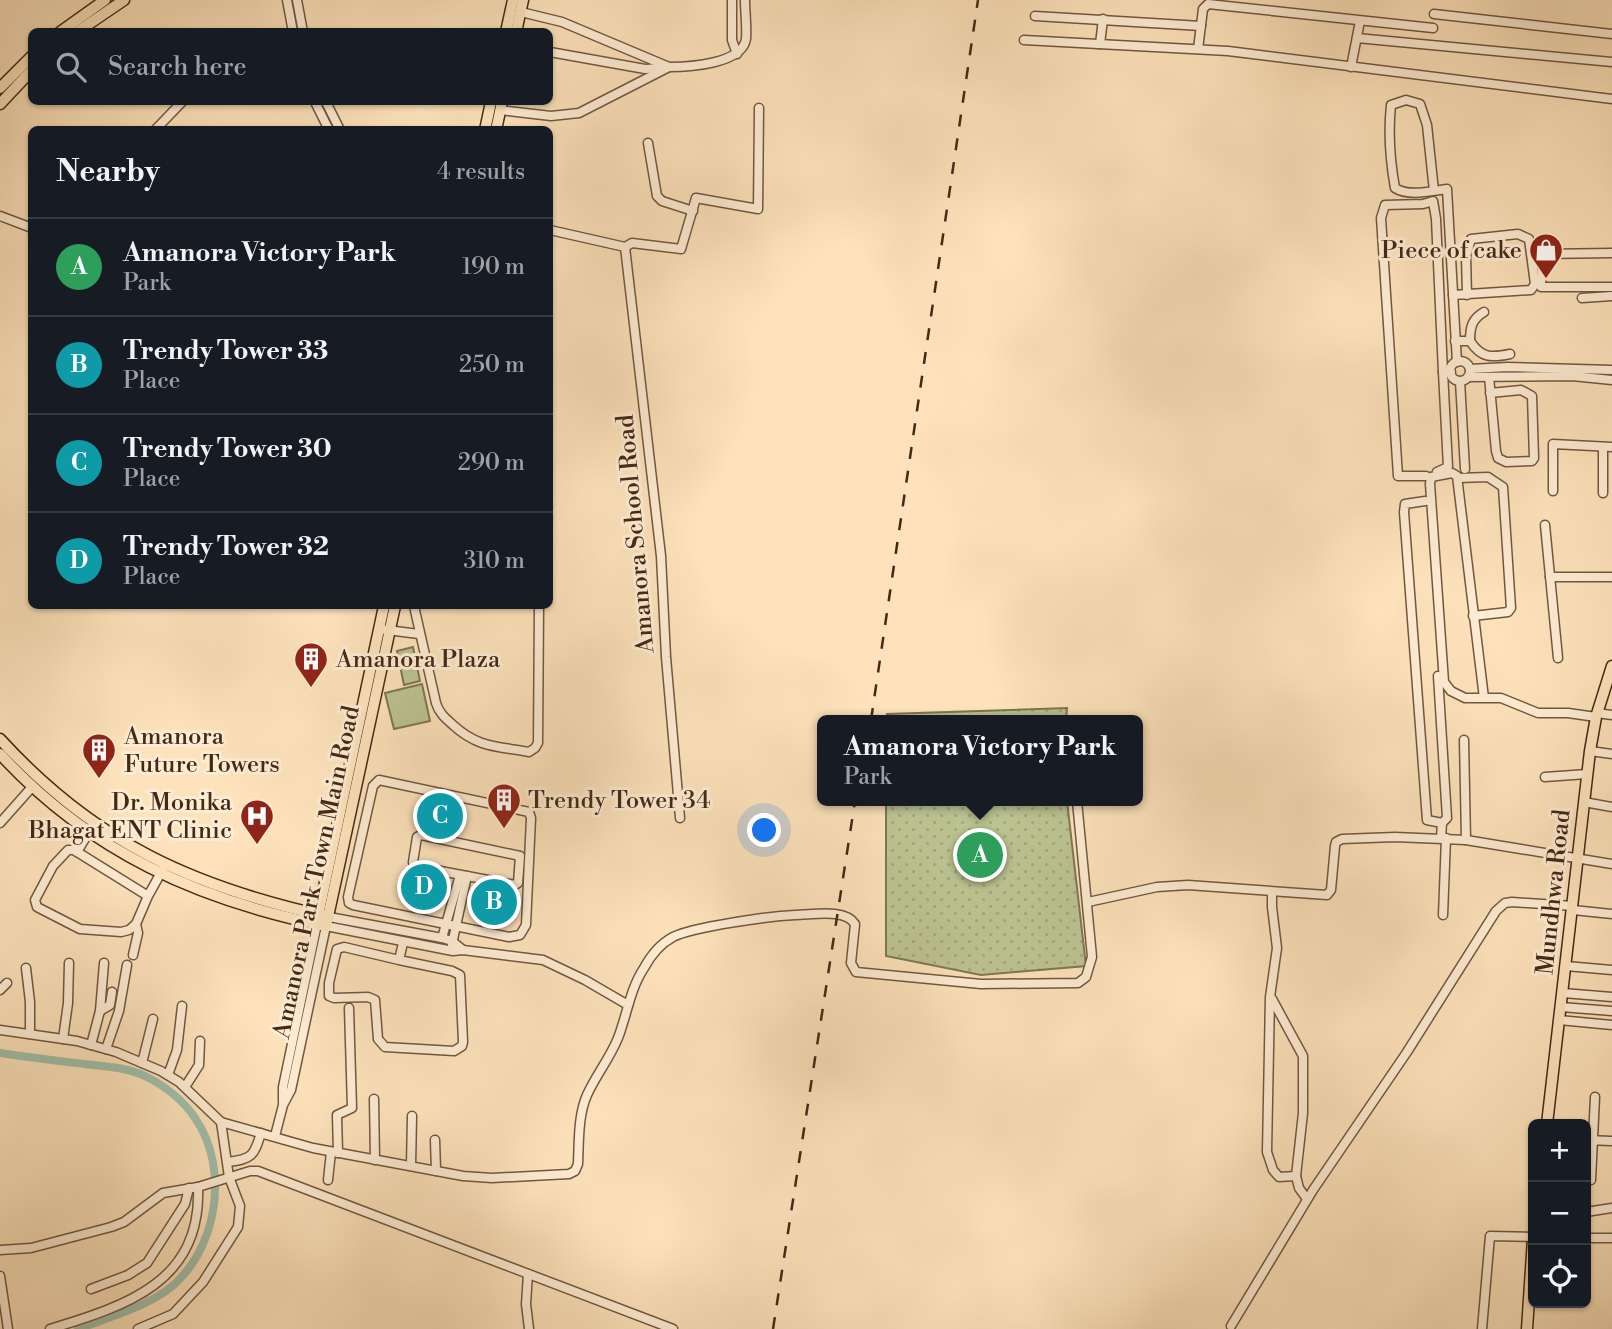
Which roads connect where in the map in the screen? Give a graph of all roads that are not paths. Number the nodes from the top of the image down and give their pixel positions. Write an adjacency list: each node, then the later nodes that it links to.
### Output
1 (105, 0): 15 (main road)
2 (124, 0): 16 (main road)
3 (287, 0): 17 (street)
4 (297, 0): 18 (street)
5 (513, 0): 19 (main road)
6 (523, 0): 9 (main road)
7 (732, 0): 28 (street)
8 (745, 0): 28 (street)
9 (521, 12): 20 (main road); 31 (street)
10 (1434, 14): 22 (street)
11 (1035, 16): 12 (street)
12 (1103, 19): 14 (street); 25 (street)
13 (1360, 21): 14 (street); 21 (street); 23 (street)
14 (1201, 26): 26 (street)
15 (66, 28)
16 (83, 28)
17 (292, 28)
18 (302, 28)
19 (507, 28)
20 (517, 28)
21 (1433, 28)
22 (1612, 34)
23 (1357, 38): 30 (street); 32 (street)
24 (1024, 40): 25 (street)
25 (1100, 44): 26 (street)
26 (1198, 49): 32 (street)
27 (553, 53): 31 (street)
28 (737, 54): 31 (street)
29 (28, 60): 34 (main road)
30 (1612, 62)
31 (669, 67): 41 (street)
32 (1351, 67): 35 (street)
33 (28, 74): 36 (main road)
34 (0, 88)
35 (1612, 99)
36 (0, 104)
37 (179, 105): 43 (street)
38 (316, 105): 44 (street)
39 (328, 105): 45 (street)
40 (490, 105): 46 (main road)
41 (501, 106): 47 (main road)
42 (760, 108): 50 (street)
43 (159, 126)
44 (327, 126)
45 (338, 126)
46 (486, 126)
47 (497, 126)
48 (648, 143): 50 (street)
49 (1434, 191): 49 (street); 57 (street)
50 (693, 211): 54 (street)
51 (0, 216): 52 (street)
52 (28, 226)
53 (553, 231): 54 (street)
54 (625, 247): 105 (street, Amanora School Road)
55 (1612, 253): 56 (street)
56 (1612, 287)
57 (1452, 295): 58 (street); 62 (street)
58 (1467, 295): 58 (street)
59 (1612, 296): 60 (street)
60 (1582, 298)
61 (1484, 312): 63 (street)
62 (1455, 341): 63 (street); 65 (street)
63 (1470, 341): 64 (street)
64 (1510, 354)
65 (1457, 362): 67 (street); 68 (street)
66 (1612, 370): 68 (street)
67 (1447, 372): 68 (street); 74 (street); 74 (street)
68 (1466, 375): 69 (street); 73 (street)
69 (1489, 377): 70 (street); 71 (street)
70 (1612, 380)
71 (1490, 393): 71 (street)
72 (1608, 447): 76 (street); 77 (street)
73 (1465, 469)
74 (1426, 475): 78 (street)
75 (1458, 478): 86 (street); 86 (street); 91 (street)
76 (1553, 491)
77 (1603, 493)
78 (1425, 501): 107 (street); 107 (street)
79 (1545, 525): 80 (street)
80 (1550, 577): 81 (street); 89 (street)
81 (1612, 577)
82 (384, 609): 87 (main road, Amanora Park Town Main Road)
83 (394, 609): 87 (main road, Amanora Park Town Main Road)
84 (415, 609): 88 (street)
85 (539, 609): 88 (street)
86 (1473, 616): 91 (street)
87 (384, 630): 88 (street); 122 (main road, Amanora Park Town Main Road)
88 (419, 634)
89 (1558, 658)
90 (1611, 671): 92 (main road, Mundhwa Road)
91 (1485, 698): 92 (street)
92 (1597, 715): 93 (street); 96 (main road, Mundhwa Road)
93 (1612, 715)
94 (0, 739): 114 (main road)
95 (1464, 740): 110 (street)
96 (1590, 751): 98 (street); 99 (main road, Mundhwa Road)
97 (0, 754): 101 (main road)
98 (1612, 754)
99 (1587, 774): 100 (street); 102 (main road, Mundhwa Road)
100 (1545, 777)
101 (32, 787): 106 (street); 108 (main road)
102 (1584, 803): 104 (street); 112 (main road, Mundhwa Road)
103 (1078, 806): 118 (street)
104 (1612, 807)
105 (680, 818)
106 (0, 823)
107 (1442, 823): 109 (street)
108 (89, 832): 111 (street); 114 (main road)
109 (1444, 838): 110 (street); 116 (street); 121 (street)
110 (1466, 840): 112 (street)
111 (77, 852): 117 (street); 123 (street)
112 (1578, 859): 113 (street); 119 (main road, Mundhwa Road)
113 (1612, 864)
114 (163, 869): 117 (street); 122 (main road)
115 (464, 875): 115 (street); 124 (street)
116 (1272, 892): 118 (street); 140 (street)
117 (148, 896): 123 (street)
118 (1088, 902): 142 (street)
119 (1573, 908): 120 (street); 133 (main road, Mundhwa Road); 180 (street)
120 (1612, 914)
121 (1443, 915)
122 (323, 920): 125 (street); 126 (street); 167 (street, Amanora Park Town Main Road)
123 (136, 924): 128 (street)
124 (452, 925): 124 (street); 125 (street); 127 (street)
125 (442, 939): 127 (street)
126 (403, 943): 127 (street); 129 (street)
127 (451, 946): 142 (street)
128 (133, 955)
129 (399, 960): 129 (street)
130 (69, 962): 153 (street)
131 (104, 963): 146 (street)
132 (127, 965): 156 (street)
133 (1566, 966): 135 (street); 139 (main road, Mundhwa Road)
134 (26, 968): 152 (street)
135 (1612, 970)
136 (7, 983): 137 (street)
137 (0, 990)
138 (112, 992): 146 (street)
139 (1563, 993): 141 (street); 144 (main road, Mundhwa Road)
140 (1270, 997): 176 (street); 176 (street)
141 (1612, 997)
142 (628, 1005): 175 (street)
143 (181, 1006): 158 (street)
144 (1561, 1007): 147 (street); 149 (main road, Mundhwa Road)
145 (349, 1008): 171 (street)
146 (100, 1011): 155 (street)
147 (1612, 1011)
148 (153, 1019): 157 (street)
149 (1559, 1020): 150 (street); 163 (main road, Mundhwa Road)
150 (1612, 1025)
151 (0, 1030): 152 (street)
152 (30, 1034): 153 (street)
153 (63, 1039): 155 (street)
154 (200, 1041): 159 (street)
155 (91, 1045): 156 (street)
156 (106, 1049): 157 (street)
157 (142, 1063): 158 (street)
158 (168, 1075): 159 (street)
159 (185, 1087): 164 (street)
160 (1595, 1097): 165 (street)
161 (374, 1099): 172 (street)
162 (412, 1116): 174 (street)
163 (1548, 1119)
164 (221, 1122): 166 (street); 173 (street)
165 (1591, 1126)
166 (261, 1133): 167 (street); 173 (street)
167 (275, 1136): 171 (street)
168 (435, 1140): 175 (street)
169 (1591, 1140): 170 (street)
170 (1611, 1141)
171 (335, 1152): 172 (street); 178 (street)
172 (375, 1160): 174 (street)
173 (228, 1162): 177 (street)
174 (411, 1166): 175 (street)
175 (436, 1171)
176 (1296, 1176): 180 (street)
177 (229, 1177): 179 (street); 188 (street); 194 (street)
178 (328, 1180)
179 (193, 1187): 187 (street); 190 (street); 193 (street)
180 (1307, 1199): 191 (street)
181 (1612, 1208): 182 (street)
182 (1591, 1211)
183 (1528, 1238): 197 (street)
184 (1591, 1238): 185 (street)
185 (1612, 1238)
186 (1533, 1245): 198 (main road)
187 (0, 1250)
188 (528, 1274): 195 (street); 196 (street)
189 (0, 1276): 192 (street)
190 (91, 1289)
191 (1231, 1326)
192 (8, 1329)
193 (50, 1329)
194 (138, 1329)
195 (529, 1329)
196 (673, 1329)
197 (1482, 1329)
198 (1527, 1329)

